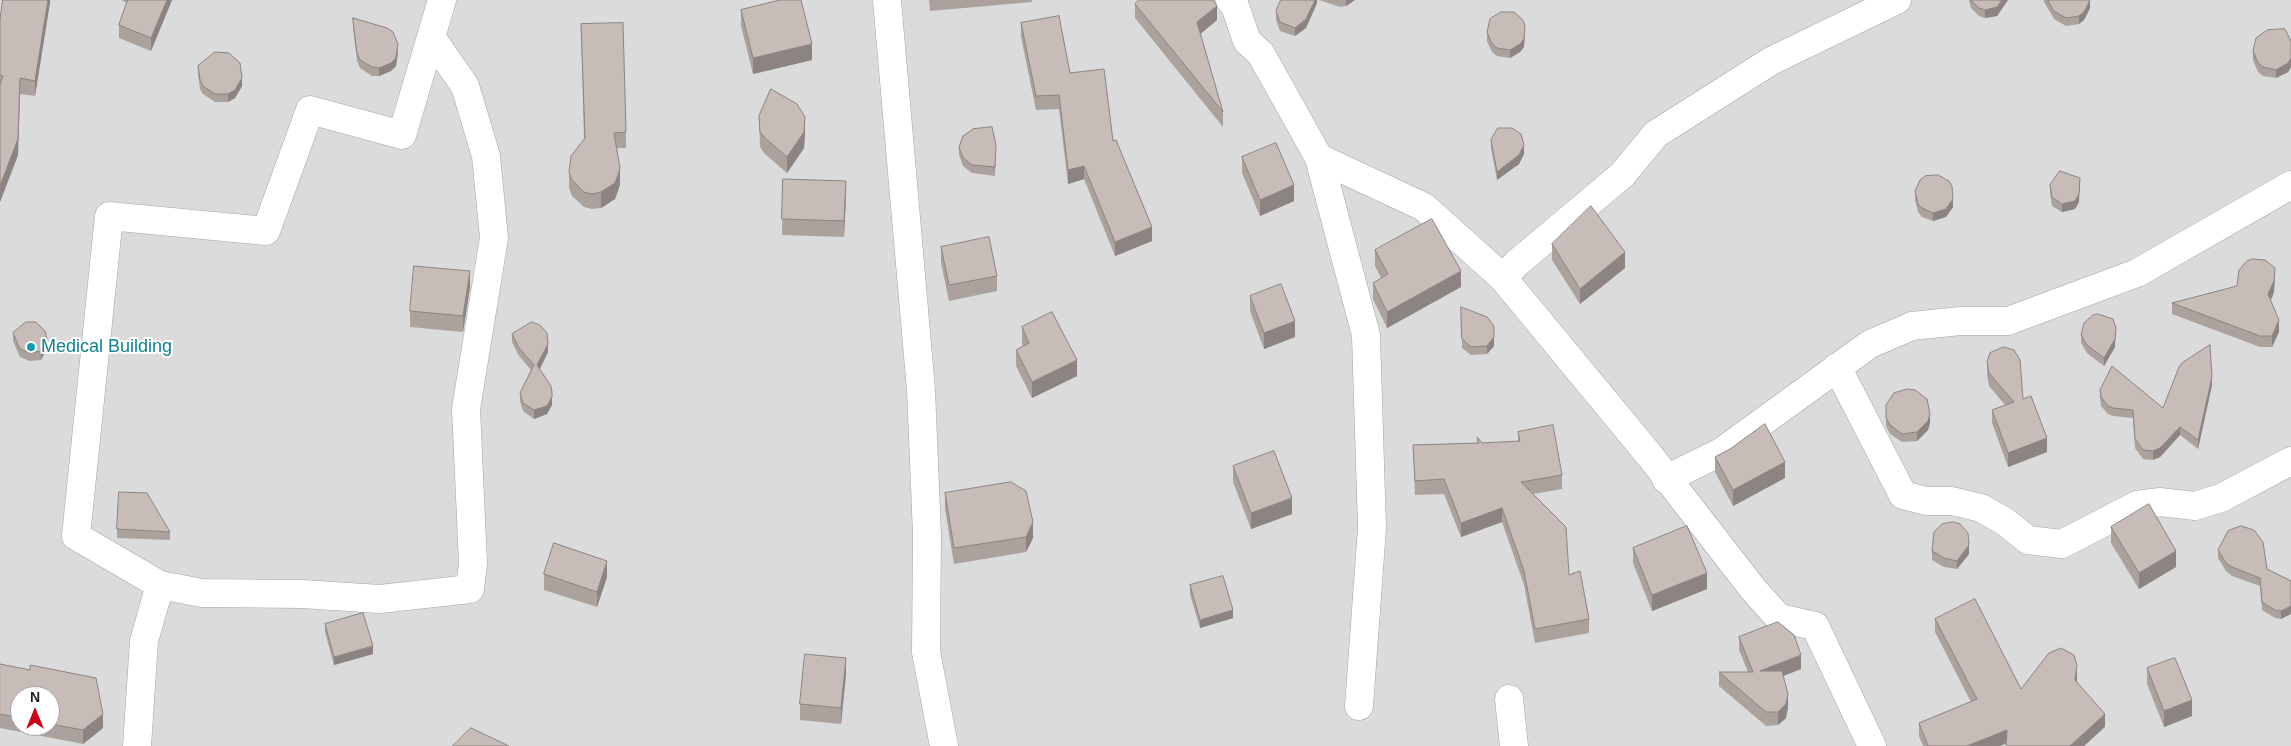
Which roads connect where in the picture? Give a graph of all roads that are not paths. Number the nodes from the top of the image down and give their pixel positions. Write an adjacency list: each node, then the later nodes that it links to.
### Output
1 (442, 0): 5 (street)
2 (887, 0): 16 (street)
3 (1897, 0): 8 (street)
4 (1236, 2): 6 (street)
5 (431, 37): 12 (street); 12 (street)
6 (1319, 158): 8 (street); 14 (street)
7 (2291, 185): 9 (street)
8 (1503, 278): 11 (street)
9 (1836, 367): 10 (street); 11 (street)
10 (2291, 461)
11 (1666, 479): 18 (street)
12 (160, 585): 15 (street)
13 (1509, 698): 17 (street)
14 (1358, 706)
15 (137, 746)
16 (944, 746)
17 (1514, 746)
18 (1872, 746)

